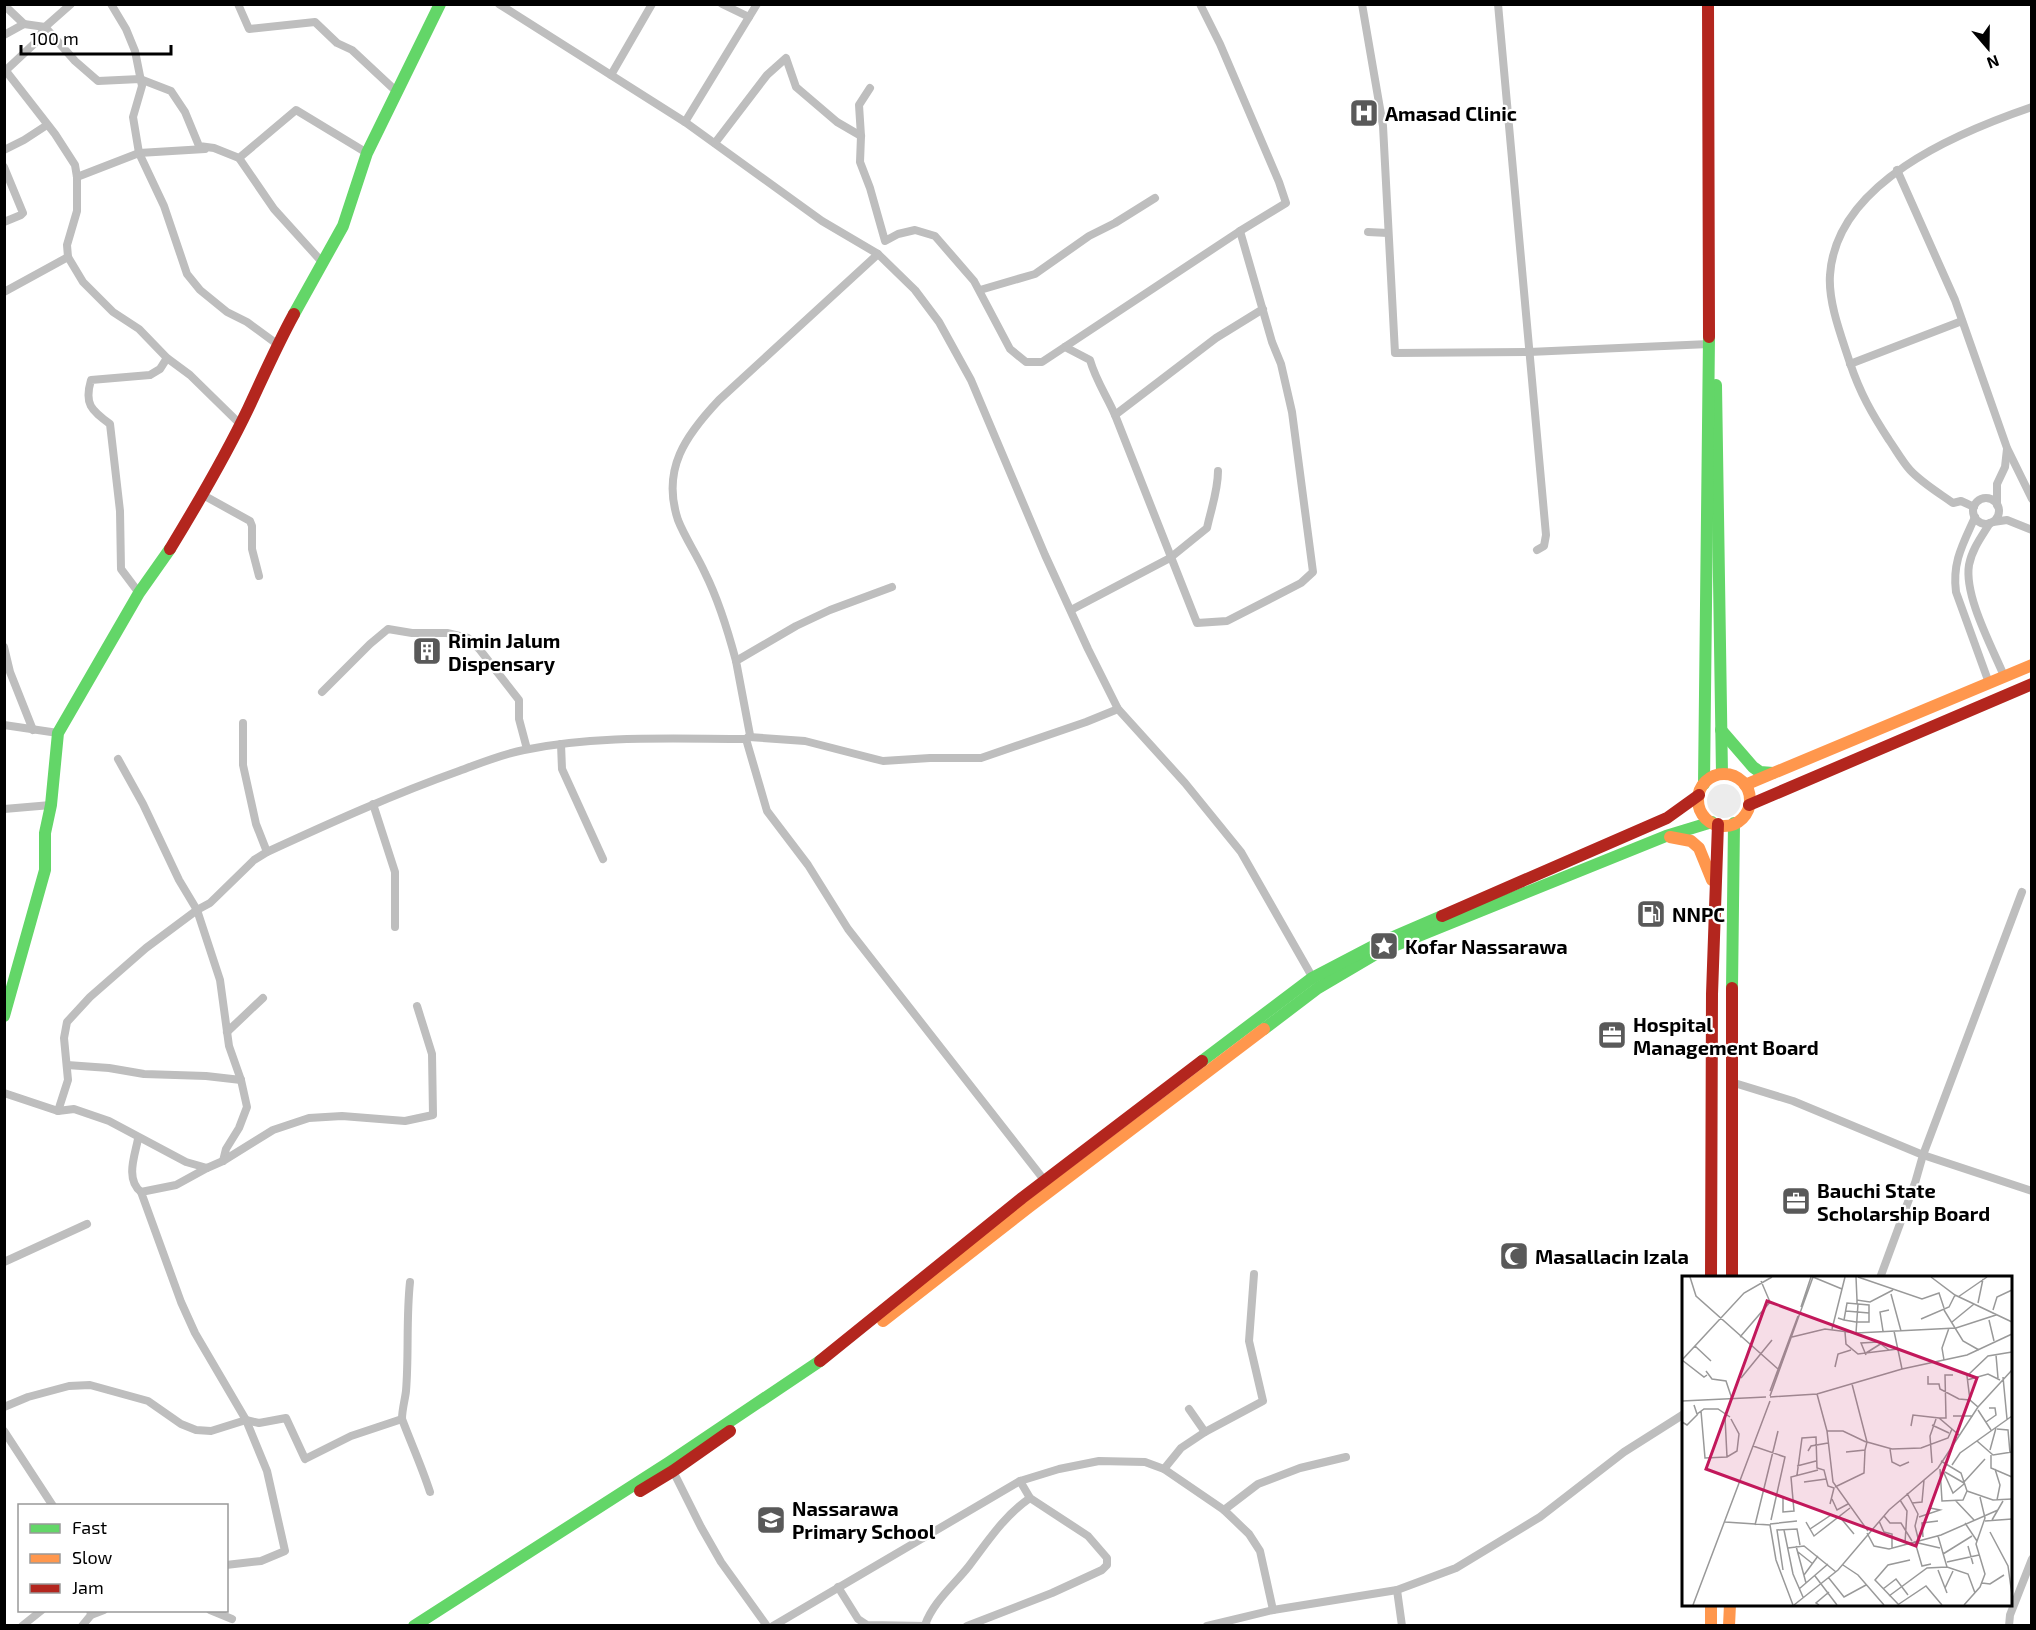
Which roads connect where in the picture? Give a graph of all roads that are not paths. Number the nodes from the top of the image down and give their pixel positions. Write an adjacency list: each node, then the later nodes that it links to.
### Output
1 (71, 4): 17 (street)
2 (111, 4): 21 (street)
3 (238, 4): 23 (street)
4 (440, 4): 23 (street)
5 (499, 4): 20 (street)
6 (652, 4): 20 (street)
7 (722, 4): 15 (street)
8 (756, 4): 15 (street)
9 (1200, 4): 39 (street)
10 (1362, 4): 41 (street)
11 (1498, 4): 52 (street)
12 (1708, 4): 50 (street)
13 (1715, 4): 86 (street)
14 (4, 5): 16 (street)
15 (749, 17): 25 (street)
16 (24, 24): 17 (street); 18 (street)
17 (45, 27): 19 (street); 21 (street)
18 (4, 35)
19 (5, 72): 26 (street)
20 (612, 75): 25 (street)
21 (140, 79): 29 (street); 31 (street)
22 (870, 88): 27 (street)
23 (397, 92): 32 (street)
24 (2031, 107): 35 (street)
25 (685, 122): 28 (street)
26 (47, 125): 30 (street); 36 (street)
27 (861, 136): 28 (street); 45 (street)
28 (715, 142): 42 (street)
29 (214, 148): 31 (street); 33 (street)
30 (4, 150)
31 (139, 153): 36 (street); 49 (street)
32 (368, 153): 33 (street); 44 (street)
33 (239, 158): 44 (street)
34 (4, 167): 38 (street)
35 (1898, 170): 48 (street); 54 (street)
36 (77, 177): 43 (street)
37 (1155, 198): 45 (street)
38 (4, 222)
39 (1240, 231): 47 (street); 51 (street)
40 (1368, 232): 41 (street)
41 (1388, 232): 52 (street)
42 (878, 254): 74 (street); 76 (street)
43 (68, 257): 46 (street); 53 (street)
44 (322, 262): 49 (street)
45 (980, 290): 51 (street)
46 (4, 292)
47 (1263, 309): 55 (street); 70 (street)
48 (1962, 321): 54 (street); 57 (street)
49 (277, 344): 56 (street)
50 (1709, 344): 52 (street); 95 (street)
51 (1065, 347): 55 (street)
52 (1529, 352): 69 (street)
53 (167, 358): 56 (street); 73 (street)
54 (1850, 364): 63 (street)
55 (1115, 415): 70 (street)
56 (240, 424): 60 (street)
57 (2007, 448): 59 (street); 62 (street)
58 (1218, 471): 70 (street)
59 (1997, 484): 61 (street); 64 (street)
60 (203, 495): 71 (street); 73 (street)
61 (1982, 499): 63 (street); 64 (street)
62 (2031, 499)
63 (1974, 507): 65 (street)
64 (1998, 507): 66 (street); 67 (street)
65 (1975, 517): 67 (street); 79 (street)
66 (2007, 520): 67 (street); 68 (street)
67 (1991, 522): 78 (street)
68 (2031, 530)
69 (1537, 550)
70 (1170, 558): 74 (street)
71 (259, 576)
72 (892, 586): 76 (street)
73 (139, 593): 87 (street)
74 (1071, 610): 82 (street)
75 (4, 647): 85 (street)
76 (736, 661): 88 (street)
77 (2031, 665): 78 (street)
78 (2004, 676): 79 (street)
79 (1989, 683): 92 (street)
80 (2031, 684): 98 (street)
81 (322, 692): 90 (street)
82 (1118, 709): 88 (street); 109 (street)
83 (243, 723): 103 (street)
84 (4, 725): 85 (street)
85 (33, 730): 87 (street)
86 (1721, 730): 92 (street); 93 (street)
87 (58, 733): 97 (street)
88 (748, 738): 89 (street); 123 (street)
89 (561, 744): 90 (street); 104 (street)
90 (527, 749): 96 (street)
91 (118, 759): 107 (street)
92 (1774, 773): 94 (street)
93 (1722, 774): 94 (street); 95 (street)
94 (1745, 784): 98 (street)
95 (1701, 790): 100 (street); 109 (street)
96 (373, 804): 103 (street); 108 (street)
97 (51, 805): 99 (street); 112 (street)
98 (1749, 805): 101 (street)
99 (4, 809)
100 (1715, 823): 101 (street); 102 (street); 105 (street)
101 (1734, 823): 116 (street)
102 (1666, 836): 105 (street); 109 (street)
103 (267, 852): 107 (street)
104 (603, 859)
105 (1714, 886): 129 (street)
106 (2022, 892): 120 (street)
107 (196, 910): 113 (street); 114 (street)
108 (395, 927)
109 (1315, 983): 123 (street)
110 (263, 998): 113 (street)
111 (417, 1006): 121 (street)
112 (4, 1016)
113 (227, 1032): 115 (street)
114 (67, 1065): 115 (street); 118 (street)
115 (241, 1080): 121 (street)
116 (1731, 1082): 120 (street); 130 (street)
117 (4, 1093): 118 (street)
118 (58, 1111): 119 (street)
119 (138, 1138): 122 (street); 125 (street)
120 (1923, 1155): 124 (street); 131 (street)
121 (223, 1161): 122 (street)
122 (207, 1168): 125 (street)
123 (1048, 1185): 142 (street); 162 (street)
124 (2031, 1191)
125 (141, 1192): 137 (street)
126 (87, 1224): 127 (street)
127 (4, 1262)
128 (1254, 1274): 139 (street)
129 (1711, 1276)
130 (1732, 1276)
131 (1881, 1276)
132 (410, 1282): 136 (street)
133 (4, 1407): 137 (street)
134 (1189, 1409): 139 (street)
135 (1682, 1415): 151 (street)
136 (402, 1419): 137 (street); 144 (street)
137 (246, 1420): 149 (street)
138 (4, 1431): 146 (street)
139 (1204, 1432): 141 (street)
140 (1346, 1457): 147 (street)
141 (1164, 1469): 143 (street); 147 (street)
142 (673, 1471): 163 (street); 164 (street)
143 (1020, 1481): 145 (street); 150 (street)
144 (430, 1492)
145 (1030, 1498): 159 (street); 166 (street)
146 (52, 1504)
147 (1224, 1510): 154 (street)
148 (2031, 1559): 171 (street)
149 (228, 1565)
150 (838, 1587): 159 (street); 165 (street)
151 (1397, 1590): 154 (street); 168 (street)
152 (1711, 1606): 169 (street)
153 (1730, 1606): 170 (street)
154 (1273, 1610): 167 (street)
155 (41, 1612): 160 (street)
156 (213, 1612): 158 (street)
157 (91, 1613): 161 (street)
158 (232, 1619)
159 (926, 1625)
160 (22, 1626)
161 (82, 1626)
162 (414, 1626)
163 (425, 1626)
164 (767, 1626)
165 (773, 1626)
166 (967, 1626)
167 (1207, 1626)
168 (1402, 1626)
169 (1711, 1626)
170 (1729, 1626)
171 (2009, 1626)

